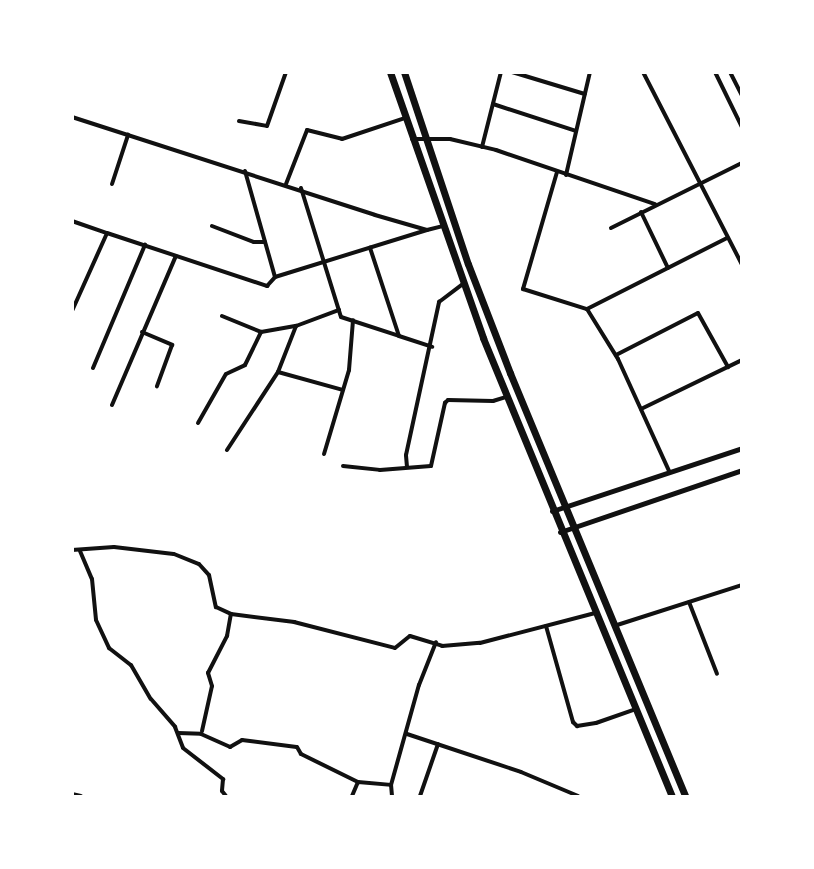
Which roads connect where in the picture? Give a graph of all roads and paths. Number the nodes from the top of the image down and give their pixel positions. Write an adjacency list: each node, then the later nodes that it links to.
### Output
1 (286, 72): 15 (street)
2 (390, 72): 14 (highway)
3 (404, 72): 19 (highway)
4 (501, 72): 12 (street)
5 (512, 72): 10 (street)
6 (590, 72): 10 (street)
7 (644, 72): 26 (street)
8 (715, 72): 16 (street)
9 (730, 72): 11 (street)
10 (585, 94): 17 (street)
11 (742, 96)
12 (493, 104): 17 (street); 21 (street)
13 (72, 117): 18 (street)
14 (405, 118): 20 (highway); 28 (street)
15 (239, 120)
16 (742, 127)
17 (576, 131): 25 (street)
18 (128, 135): 23 (street); 27 (street)
19 (425, 136): 20 (street); 21 (street); 76 (highway)
20 (412, 139): 34 (highway)
21 (482, 147): 24 (street)
22 (742, 163): 26 (street)
23 (245, 171): 28 (street); 39 (street)
24 (557, 172): 25 (street); 49 (street)
25 (566, 175): 30 (street)
26 (700, 183): 30 (street); 38 (street)
27 (112, 184)
28 (286, 184): 29 (street)
29 (301, 188): 36 (street); 43 (street)
30 (655, 204): 31 (street)
31 (641, 212): 35 (street); 45 (street)
32 (72, 221): 37 (street)
33 (212, 226): 39 (street)
34 (443, 226): 36 (street); 47 (highway)
35 (610, 228)
36 (426, 230): 41 (street)
37 (107, 233): 40 (street); 50 (street)
38 (728, 238): 44 (street); 45 (street)
39 (265, 242): 46 (street)
40 (145, 245): 42 (street); 61 (street)
41 (370, 248): 43 (street); 56 (street)
42 (176, 256): 46 (street); 54 (street)
43 (322, 262): 46 (street); 48 (street)
44 (742, 265)
45 (668, 268): 49 (street)
46 (274, 277)
47 (463, 284): 57 (street); 65 (highway)
48 (339, 310): 52 (street); 53 (street)
49 (587, 310): 58 (street)
50 (72, 311)
51 (222, 316): 55 (street)
52 (353, 320): 56 (street); 64 (street)
53 (296, 326): 55 (street); 62 (street)
54 (142, 332): 63 (street); 66 (street)
55 (261, 332): 68 (street)
56 (399, 336): 57 (street)
57 (432, 347): 73 (street)
58 (616, 355): 60 (street); 67 (street)
59 (742, 360): 60 (street)
60 (728, 367): 67 (street)
61 (93, 368)
62 (278, 372): 64 (street); 70 (street)
63 (157, 386)
64 (343, 390): 71 (street)
65 (506, 397): 73 (street); 77 (highway)
66 (112, 405)
67 (641, 409): 75 (street)
68 (198, 422)
69 (742, 448): 75 (street)
70 (228, 450)
71 (324, 454)
72 (343, 466): 73 (street)
73 (407, 467)
74 (742, 470): 78 (street)
75 (669, 472): 76 (street)
76 (564, 506): 77 (street); 78 (highway)
77 (552, 511): 79 (highway)
78 (573, 527): 79 (street); 87 (highway)
79 (560, 532): 84 (highway)
80 (72, 550): 81 (street)
81 (80, 551): 85 (street); 92 (street)
82 (742, 585): 83 (street)
83 (689, 602): 87 (street); 89 (street)
84 (595, 612): 86 (street); 90 (highway)
85 (230, 614): 88 (street); 91 (street)
86 (546, 626): 88 (street); 90 (street)
87 (614, 626): 105 (highway)
88 (436, 642): 93 (street)
89 (717, 674)
90 (636, 709): 104 (highway)
91 (202, 731)
92 (178, 733): 95 (street); 99 (street)
93 (406, 734): 94 (street); 96 (street)
94 (438, 744): 102 (street); 103 (street)
95 (358, 782): 96 (street); 100 (street)
96 (391, 785): 101 (street)
97 (72, 794): 98 (street)
98 (81, 796)
99 (226, 796)
100 (352, 796)
101 (392, 796)
102 (420, 796)
103 (578, 796)
104 (672, 796)
105 (685, 796)

